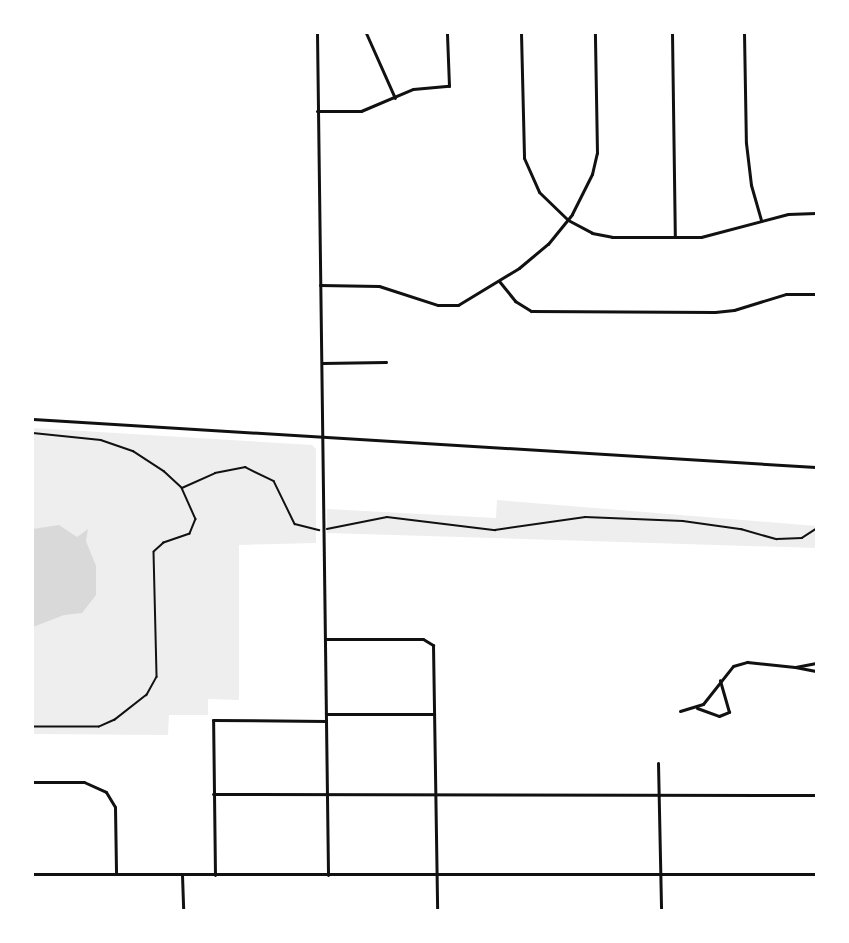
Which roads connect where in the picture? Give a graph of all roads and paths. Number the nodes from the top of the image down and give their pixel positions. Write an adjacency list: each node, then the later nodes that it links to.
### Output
1 (317, 33): 9 (street)
2 (366, 33): 8 (street)
3 (447, 33): 8 (street)
4 (521, 33): 11 (street)
5 (595, 33): 11 (street)
6 (672, 33): 13 (street)
7 (744, 33): 12 (street)
8 (395, 98): 9 (street)
9 (317, 111): 15 (street)
10 (816, 213): 12 (street)
11 (568, 220): 13 (street); 14 (street)
12 (761, 220): 13 (street)
13 (675, 237)
14 (499, 281): 15 (street); 16 (street)
15 (320, 285): 18 (street)
16 (816, 294)
17 (386, 362): 18 (street)
18 (322, 363): 21 (street)
19 (33, 419): 21 (street)
20 (33, 433): 23 (path)
21 (323, 440): 22 (street); 25 (street)
22 (816, 467)
23 (182, 488): 25 (path); 36 (path)
24 (816, 529): 25 (path)
25 (323, 530): 26 (street)
26 (325, 639): 33 (street); 34 (street)
27 (816, 663): 28 (street)
28 (795, 667): 29 (street); 30 (street)
29 (816, 671)
30 (720, 680): 31 (street); 31 (street)
31 (696, 707): 32 (street)
32 (680, 711)
33 (326, 714): 34 (street); 35 (street)
34 (434, 714): 41 (street)
35 (326, 721): 39 (street); 40 (street)
36 (33, 728)
37 (658, 763): 42 (street)
38 (33, 782): 45 (street)
39 (213, 794): 40 (street); 48 (street)
40 (327, 794): 41 (street); 49 (street)
41 (435, 794): 42 (street); 50 (street)
42 (659, 795): 43 (street); 51 (street)
43 (816, 795)
44 (33, 874): 45 (street)
45 (116, 874): 47 (street)
46 (816, 874): 51 (street)
47 (182, 875): 48 (street); 52 (street)
48 (215, 875): 49 (street)
49 (328, 875): 50 (street)
50 (437, 875): 51 (street); 53 (street)
51 (660, 876): 54 (street)
52 (183, 910)
53 (437, 910)
54 (661, 910)

